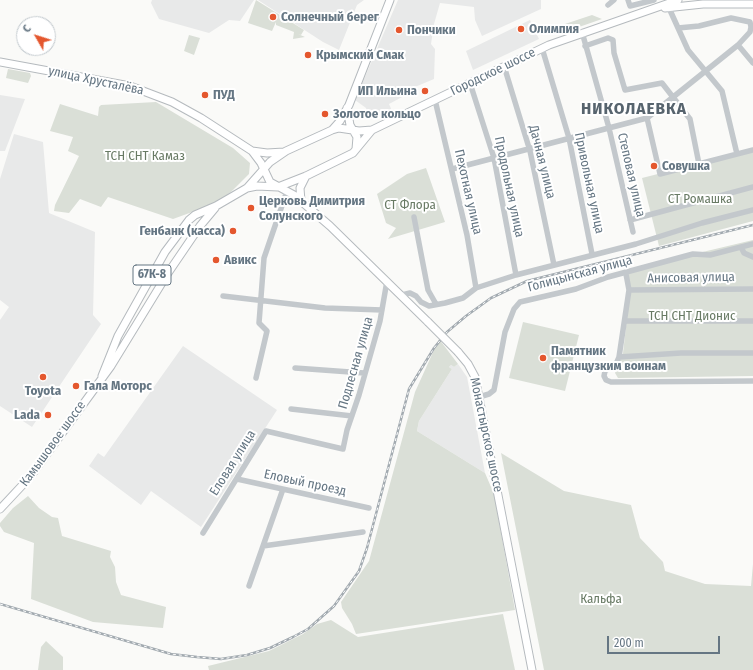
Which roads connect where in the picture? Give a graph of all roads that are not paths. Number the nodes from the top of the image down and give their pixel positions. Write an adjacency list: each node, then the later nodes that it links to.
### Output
1 (390, 0): 22 (main road, Камышовое шоссе)
2 (614, 0): 7 (street)
3 (628, 0): 4 (street)
4 (654, 0)
5 (678, 0): 9 (main road, Городское шоссе)
6 (753, 4): 8 (main road)
7 (608, 5)
8 (669, 8): 9 (main road); 10 (street)
9 (645, 12): 11 (main road, Городское шоссе)
10 (678, 28): 13 (street); 18 (street)
11 (582, 32): 12 (street, Степовая улица); 14 (main road, Городское шоссе)
12 (585, 46): 20 (street); 24 (street, Степовая улица)
13 (738, 46): 16 (street); 18 (street)
14 (542, 48): 17 (main road, Городское шоссе); 28 (street, Привольная улица)
15 (0, 62): 32 (main road, улица Хрусталёва)
16 (753, 63)
17 (504, 66): 19 (main road, Городское шоссе); 29 (street, Дачная улица)
18 (705, 70): 20 (street); 34 (street)
19 (470, 83): 21 (main road, Городское шоссе); 35 (street, Продольная улица)
20 (672, 97): 23 (street); 36 (street)
21 (435, 100): 27 (main road, Городское шоссе); 38 (street, Пехотная улица)
22 (347, 108): 25 (main road, Камышовое шоссе); 26 (main road)
23 (646, 118): 24 (street); 36 (street)
24 (609, 128): 28 (street); 48 (street, Степовая улица)
25 (332, 130): 26 (main road, Городское шоссе); 33 (main road, Камышовое шоссе)
26 (352, 130): 27 (main road, Городское шоссе); 30 (main road)
27 (372, 130): 30 (main road)
28 (569, 138): 29 (street); 52 (street, Привольная улица)
29 (529, 148): 35 (street); 54 (street, Дачная улица)
30 (356, 150): 39 (main road)
31 (753, 150): 34 (street)
32 (252, 151): 33 (main road); 37 (main road, улица Хрусталёва)
33 (286, 152): 37 (main road, Камышовое шоссе)
34 (737, 154): 36 (street)
35 (494, 158): 38 (street); 56 (street, Продольная улица)
36 (699, 164)
37 (264, 169): 40 (main road); 42 (main road, Камышовое шоссе / 67К-8)
38 (452, 169): 58 (street, Пехотная улица)
39 (306, 176): 40 (main road); 44 (main road)
40 (278, 187): 42 (main road, 67К-8); 43 (main road, Монастырское шоссе)
41 (753, 187): 48 (street)
42 (247, 188): 45 (main road, Камышовое шоссе / 67К-8)
43 (287, 190): 44 (main road, Монастырское шоссе); 63 (street)
44 (301, 201): 57 (main road, Монастырское шоссе)
45 (216, 206): 72 (main road, Камышовое шоссе / 67К-8); 72 (main road, Камышовое шоссе / 67К-8)
46 (753, 210): 52 (street)
47 (414, 217): 64 (street)
48 (630, 220): 49 (street, Степовая улица)
49 (633, 232)
50 (753, 244): 51 (street, Голицынская улица)
51 (741, 247): 53 (street); 55 (street, Голицынская улица)
52 (592, 254): 54 (street)
53 (753, 257)
54 (554, 265): 56 (street)
55 (626, 274): 60 (street); 75 (street, Голицынская улица)
56 (516, 275): 58 (street)
57 (387, 281): 61 (main road, Монастырское шоссе); 65 (street, Подлесная улица)
58 (476, 288): 64 (street)
59 (753, 289): 60 (street, Анисовая улица)
60 (628, 290): 66 (street)
61 (402, 295): 64 (street); 75 (main road, Монастырское шоссе, bridge)
62 (223, 296): 63 (street)
63 (260, 300): 65 (street); 73 (street)
64 (436, 304)
65 (382, 310): 71 (street, Подлесная улица)
66 (625, 321): 67 (street); 69 (street)
67 (753, 321)
68 (753, 353): 69 (street)
69 (619, 357): 74 (street)
70 (295, 368): 71 (street)
71 (364, 373): 77 (street, Подлесная улица)
72 (102, 376): 82 (main road, Камышовое шоссе / 67К-8)
73 (256, 378)
74 (753, 381)
75 (479, 397): 87 (main road, Монастырское шоссе)
76 (291, 409): 77 (street)
77 (352, 416): 78 (street, Подлесная улица)
78 (343, 450): 79 (street, Еловая улица)
79 (237, 479): 80 (street, Еловый проезд); 83 (street, Еловая улица)
80 (283, 489): 81 (street, Еловый проезд); 85 (street)
81 (369, 508)
82 (0, 509)
83 (203, 532)
84 (363, 532): 85 (street)
85 (263, 546): 86 (street)
86 (249, 586)
87 (532, 670)

